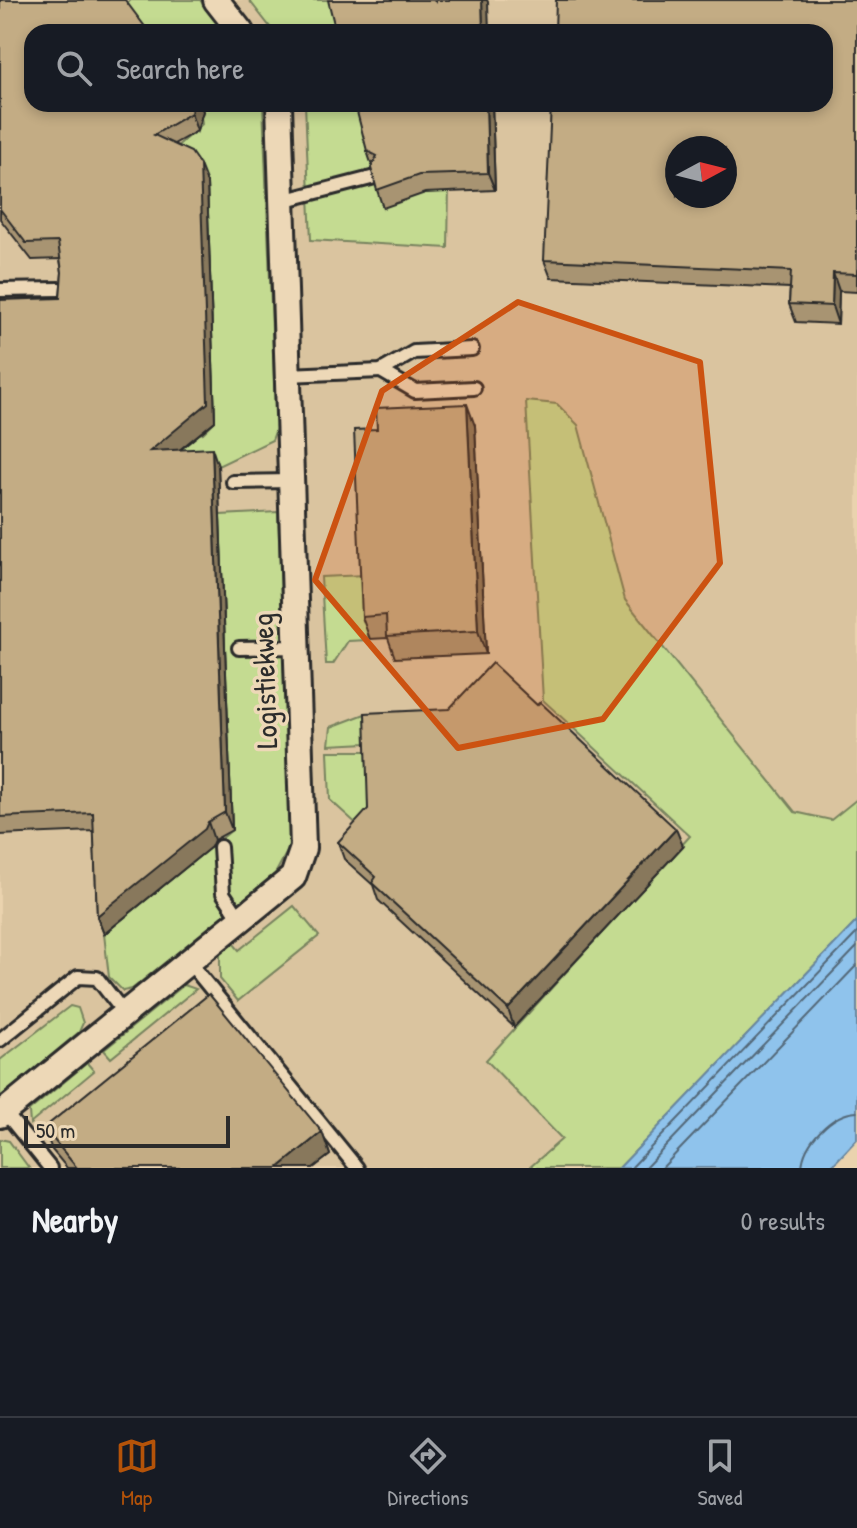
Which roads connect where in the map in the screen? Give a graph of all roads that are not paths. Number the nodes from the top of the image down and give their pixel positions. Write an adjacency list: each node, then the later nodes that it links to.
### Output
1 (216, 0): 2 (street)
2 (235, 24)
3 (279, 112): 5 (street, Logistiekweg)
4 (375, 177): 5 (lane)
5 (282, 201): 10 (street, Logistiekweg)
6 (59, 289): 7 (lane)
7 (0, 290)
8 (472, 349): 9 (lane)
9 (381, 371): 10 (lane); 11 (lane)
10 (287, 375): 12 (street, Logistiekweg)
11 (474, 388)
12 (291, 481): 13 (lane); 14 (street, Logistiekweg)
13 (233, 482)
14 (296, 647): 15 (lane); 17 (street, Logistiekweg)
15 (239, 648)
16 (220, 847): 17 (lane)
17 (241, 920): 18 (street, Logistiekweg)
18 (189, 962): 19 (street, Logistiekweg); 23 (lane)
19 (125, 1014): 20 (lane); 21 (street, Logistiekweg)
20 (0, 1040)
21 (2, 1113): 22 (lane)
22 (50, 1168)
23 (357, 1168)

